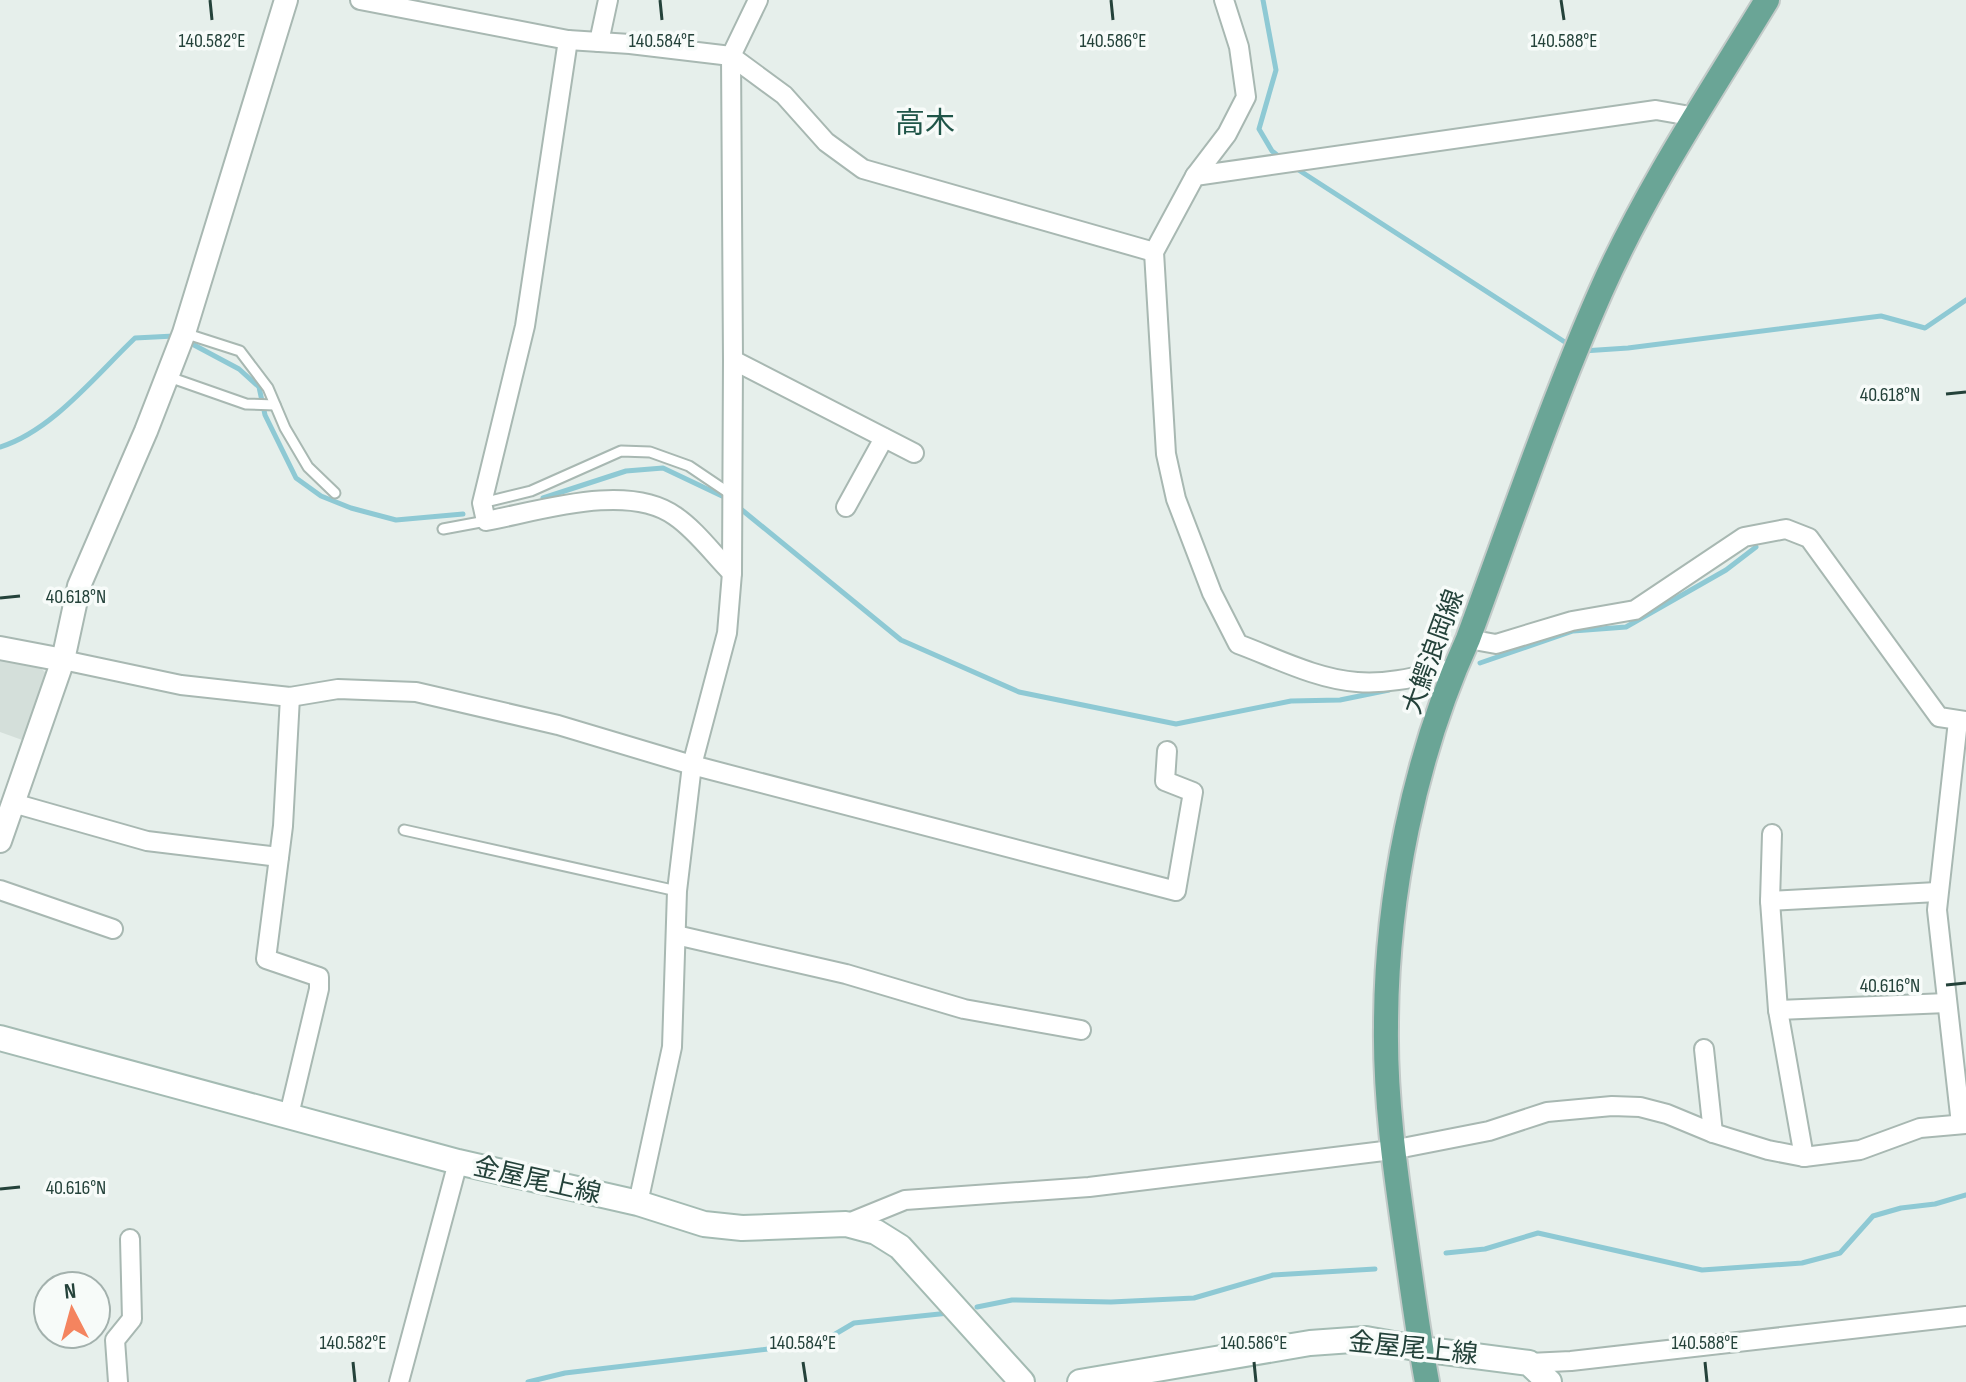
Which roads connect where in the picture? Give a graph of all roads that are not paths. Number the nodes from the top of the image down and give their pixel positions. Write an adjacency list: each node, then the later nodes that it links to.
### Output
1 (286, 0): 13 (street)
2 (360, 0): 7 (street)
3 (608, 0): 8 (street)
4 (758, 0): 9 (street)
5 (1224, 0): 11 (street)
6 (1767, 0): 10 (main road, 大鰐浪岡線)
7 (568, 40): 8 (street); 22 (street)
8 (599, 42): 9 (street)
9 (731, 56): 12 (street); 14 (street)
10 (1696, 117): 11 (street); 25 (main road, 大鰐浪岡線)
11 (1195, 176): 12 (street)
12 (1154, 252): 28 (street)
13 (184, 333): 15 (street); 16 (lane)
14 (733, 360): 17 (street); 20 (street)
15 (166, 376): 16 (lane); 27 (street)
16 (275, 405): 19 (lane)
17 (884, 438): 18 (street); 21 (street)
18 (914, 453)
19 (335, 493)
20 (732, 495): 22 (lane); 24 (street)
21 (846, 507)
22 (484, 512): 23 (lane); 24 (street)
23 (443, 529)
24 (732, 573): 32 (street)
25 (1468, 639): 28 (main road, 大鰐浪岡線); 30 (street)
26 (0, 648): 27 (street)
27 (63, 660): 29 (street); 33 (street)
28 (1455, 668): 52 (main road, 大鰐浪岡線)
29 (290, 697): 32 (street); 37 (street)
30 (1962, 721): 40 (street)
31 (1167, 751): 32 (street)
32 (692, 765): 39 (street)
33 (13, 803): 36 (street); 37 (street)
34 (404, 830): 39 (lane)
35 (1772, 834): 41 (street)
36 (0, 841)
37 (279, 857): 49 (street)
38 (0, 890): 42 (street)
39 (677, 891): 43 (street)
40 (1937, 892): 41 (street); 44 (street)
41 (1770, 901): 45 (street)
42 (113, 929)
43 (676, 935): 46 (street); 55 (street)
44 (1947, 1003): 45 (street); 50 (street)
45 (1778, 1010): 53 (street)
46 (1081, 1030)
47 (0, 1038): 49 (main road, 金屋尾上線)
48 (1704, 1049): 51 (street)
49 (289, 1115): 54 (main road, 金屋尾上線)
50 (1964, 1124): 53 (street)
51 (1713, 1133): 52 (street); 53 (street)
52 (1392, 1150): 56 (street); 59 (main road, 大鰐浪岡線)
53 (1804, 1157)
54 (458, 1162): 55 (main road, 金屋尾上線); 62 (street)
55 (638, 1203): 56 (main road, 金屋尾上線)
56 (846, 1224): 63 (main road, 金屋尾上線)
57 (130, 1239): 61 (street)
58 (1966, 1316): 60 (street)
59 (1421, 1349): 60 (main road, 金屋尾上線); 64 (main road, 金屋尾上線); 65 (main road, 大鰐浪岡線)
60 (1529, 1363): 66 (main road)
61 (118, 1382)
62 (399, 1382)
63 (1022, 1382)
64 (1080, 1382)
65 (1427, 1382)
66 (1549, 1382)

